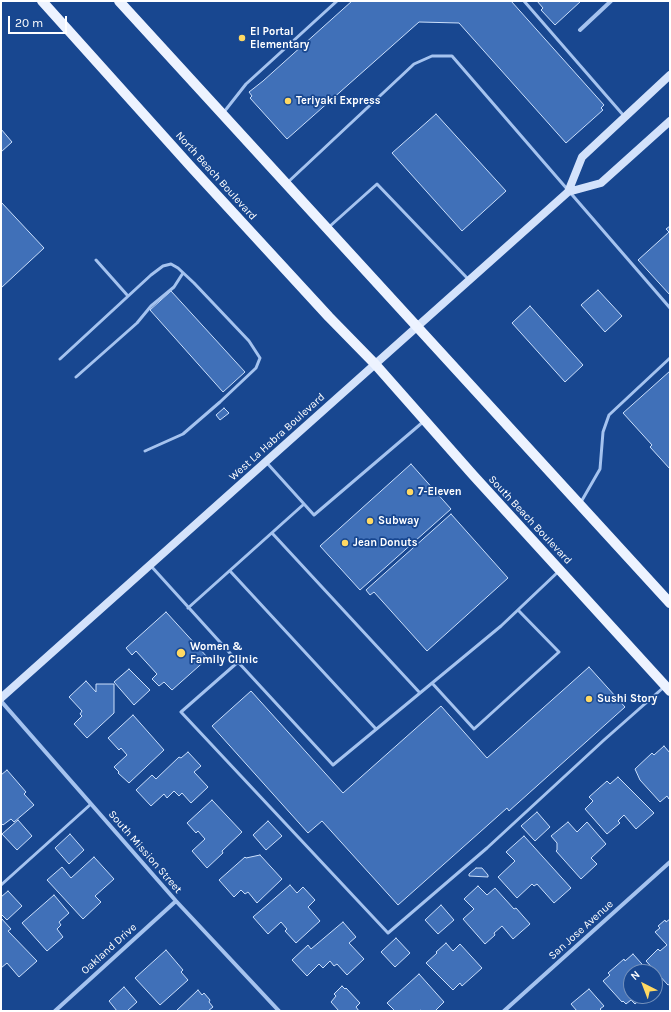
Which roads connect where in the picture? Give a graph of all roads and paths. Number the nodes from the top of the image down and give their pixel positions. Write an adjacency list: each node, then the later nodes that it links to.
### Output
1 (42, 1): 22 (main road, North Beach Boulevard)
2 (120, 1): 8 (main road)
3 (337, 1): 8 (lane)
4 (524, 1): 9 (lane)
5 (611, 1): 6 (street)
6 (580, 30)
7 (670, 75): 9 (main road, West La Habra Boulevard)
8 (223, 114): 11 (main road)
9 (625, 117): 12 (main road, West La Habra Boulevard)
10 (670, 121): 12 (main road, West La Habra Boulevard)
11 (287, 183): 12 (lane); 13 (main road)
12 (568, 192): 16 (main road, West La Habra Boulevard); 18 (lane)
13 (328, 228): 16 (lane); 19 (main road)
14 (96, 260): 17 (lane)
15 (183, 273): 17 (lane); 23 (lane); 25 (lane)
16 (469, 280): 19 (main road, West La Habra Boulevard)
17 (128, 296): 21 (lane)
18 (670, 308)
19 (417, 326): 22 (main road, West La Habra Boulevard); 28 (main road)
20 (670, 358): 28 (lane)
21 (60, 359)
22 (375, 364): 24 (main road, South Beach Boulevard); 26 (main road, West La Habra Boulevard)
23 (76, 377)
24 (425, 420): 27 (lane); 31 (main road, South Beach Boulevard)
25 (145, 451)
26 (266, 461): 27 (lane); 30 (main road, West La Habra Boulevard)
27 (304, 504): 29 (lane)
28 (580, 504): 33 (main road)
29 (272, 533): 32 (lane); 39 (lane)
30 (150, 565): 34 (lane); 40 (main road, West La Habra Boulevard)
31 (560, 570): 35 (lane); 38 (main road, South Beach Boulevard)
32 (230, 571): 34 (lane); 41 (lane)
33 (670, 603)
34 (188, 608): 36 (lane)
35 (518, 610): 37 (lane); 37 (lane)
36 (238, 662): 38 (lane); 41 (lane)
37 (432, 683): 39 (lane)
38 (668, 688)
39 (420, 693): 41 (lane)
40 (1, 700): 42 (street, South Mission Street)
41 (376, 729)
42 (91, 804): 44 (lane); 45 (street, South Mission Street)
43 (670, 862): 48 (street, San Jose Avenue)
44 (1, 885)
45 (176, 901): 46 (street, Oakland Drive); 47 (street, South Mission Street)
46 (55, 1011)
47 (279, 1011)
48 (504, 1011)

